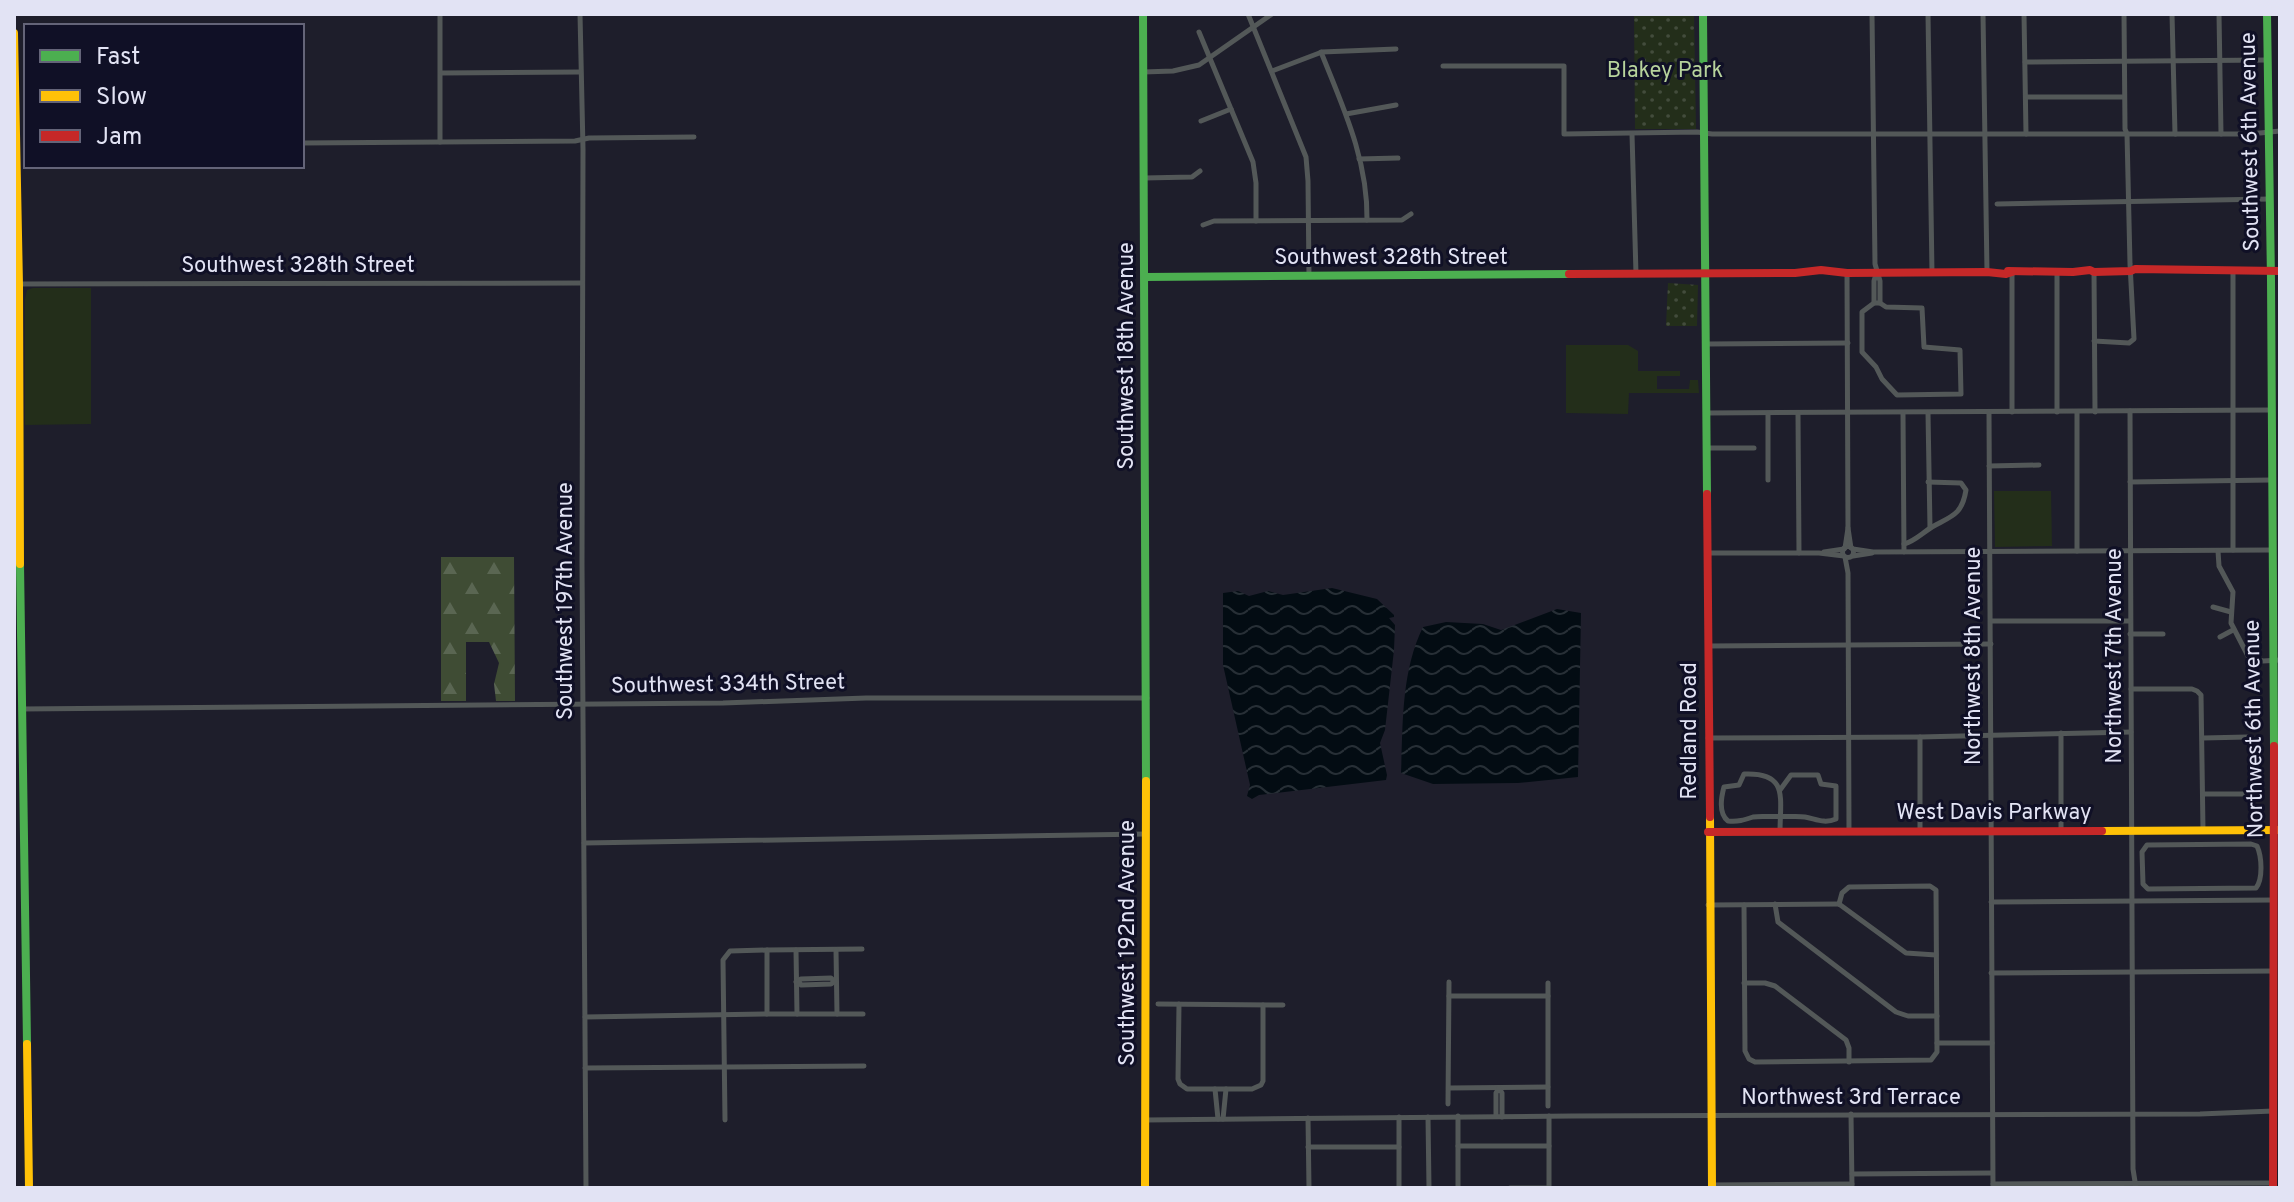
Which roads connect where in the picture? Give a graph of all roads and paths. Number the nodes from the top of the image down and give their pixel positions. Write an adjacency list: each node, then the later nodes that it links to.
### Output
1 (440, 14): 30 (street)
2 (580, 14): 28 (street, Southwest 197th Avenue)
3 (1143, 14): 29 (street, Southwest 18th Avenue)
4 (1248, 14): 15 (street)
5 (1272, 14): 15 (street)
6 (1703, 14): 40 (street, Redland Road)
7 (1872, 14): 41 (street)
8 (1928, 14): 43 (street)
9 (1983, 14): 44 (street)
10 (2024, 14): 24 (street)
11 (2124, 14): 22 (street)
12 (2172, 14): 25 (street)
13 (2219, 14): 23 (street)
14 (2267, 14): 21 (street, Southwest 6th Avenue)
15 (1253, 26): 20 (street); 27 (street)
16 (1199, 32): 20 (street)
17 (14, 33): 31 (street)
18 (1396, 49): 19 (street)
19 (1321, 52): 27 (street); 36 (street)
20 (1210, 59): 29 (street); 35 (street)
21 (2268, 60): 23 (street); 39 (street, Southwest 6th Avenue)
22 (2124, 61): 24 (street); 25 (street); 33 (street)
23 (2220, 61): 25 (street); 48 (street)
24 (2025, 62): 32 (street)
25 (2173, 62): 47 (street)
26 (1443, 66): 42 (street)
27 (1272, 71): 62 (street)
28 (580, 72): 30 (street); 50 (street, Southwest 197th Avenue)
29 (1143, 72): 57 (street, Southwest 18th Avenue)
30 (441, 73): 51 (street)
31 (14, 77): 53 (street)
32 (2026, 97): 33 (street); 45 (street)
33 (2124, 97): 46 (street)
34 (1396, 105): 36 (street)
35 (1231, 109): 37 (street); 64 (street)
36 (1346, 114): 55 (street)
37 (1201, 121)
38 (2280, 131): 39 (street)
39 (2269, 132): 48 (street); 58 (street, Southwest 6th Avenue)
40 (1704, 133): 41 (street); 42 (street); 76 (street, Redland Road)
41 (1874, 133): 43 (street); 74 (street)
42 (1632, 134): 77 (street)
43 (1930, 134): 44 (street); 75 (street)
44 (1985, 134): 45 (street); 69 (street)
45 (2026, 134): 46 (street)
46 (2127, 134): 47 (street); 59 (street)
47 (2175, 134): 48 (street)
48 (2221, 134)
49 (694, 137): 50 (street)
50 (582, 140): 51 (street); 80 (street, Southwest 197th Avenue)
51 (440, 142): 52 (street)
52 (304, 143)
53 (18, 144): 81 (street)
54 (1398, 158): 55 (street)
55 (1359, 159): 63 (street)
56 (1200, 171): 57 (street)
57 (1144, 178): 79 (street, Southwest 18th Avenue)
58 (2270, 199): 59 (street); 66 (street, Southwest 6th Avenue)
59 (2129, 202): 60 (street); 67 (street)
60 (1997, 204)
61 (1411, 214): 63 (street)
62 (1309, 220): 63 (street); 64 (street); 78 (street)
63 (1367, 220)
64 (1256, 221): 65 (street)
65 (1203, 225)
66 (2275, 270): 68 (street, Southwest 328th Street); 83 (street, Northwest 6th Avenue)
67 (2131, 271): 68 (street, Southwest 328th Street); 72 (street, Southwest 328th Street); 84 (street)
68 (2233, 271): 90 (street)
69 (1987, 272): 70 (street, Southwest 328th Street); 75 (street, Southwest 328th Street)
70 (2012, 272): 71 (street, Southwest 328th Street); 91 (street)
71 (2057, 272): 72 (street, Southwest 328th Street); 92 (street)
72 (2094, 272): 84 (street)
73 (1847, 273): 74 (street, Southwest 328th Street); 76 (street, Southwest 328th Street); 85 (street)
74 (1876, 273): 75 (street, Southwest 328th Street); 82 (street)
75 (1932, 273)
76 (1706, 274): 77 (street, Southwest 328th Street); 86 (street, Redland Road)
77 (1636, 275): 78 (street, Southwest 328th Street)
78 (1309, 276): 79 (street, Southwest 328th Street)
79 (1145, 277): 140 (street, Southwest 18th Avenue)
80 (582, 283): 81 (street, Southwest 328th Street); 141 (street, Southwest 197th Avenue)
81 (17, 284): 143 (street)
82 (1877, 303): 82 (street)
83 (2275, 325): 87 (street, Northwest 6th Avenue)
84 (2094, 341): 94 (street)
85 (1848, 343): 86 (street); 96 (street)
86 (1706, 344): 95 (street, Redland Road)
87 (2276, 377): 88 (street, Northwest 6th Avenue)
88 (2271, 410): 90 (street); 102 (street, Northwest 6th Avenue)
89 (2130, 411): 90 (street); 94 (street); 110 (street, Northwest 7th Avenue)
90 (2233, 411): 108 (street)
91 (2012, 412): 92 (street); 98 (street)
92 (2057, 412): 93 (street)
93 (2077, 412): 94 (street); 117 (street)
94 (2095, 412)
95 (1707, 413): 99 (street); 103 (street, Redland Road)
96 (1848, 413): 100 (street); 101 (street); 120 (street)
97 (1928, 413): 98 (street); 101 (street); 109 (street)
98 (1989, 413): 106 (street, Northwest 8th Avenue)
99 (1768, 414): 100 (street); 107 (street)
100 (1798, 414): 124 (street)
101 (1903, 414): 114 (street)
102 (2276, 431): 111 (street, Northwest 6th Avenue)
103 (1707, 448): 104 (street); 123 (street, Redland Road)
104 (1754, 448)
105 (2039, 465): 106 (street)
106 (1989, 466): 122 (street, Northwest 8th Avenue)
107 (1768, 480)
108 (2233, 481): 110 (street); 111 (street); 115 (street)
109 (1928, 482): 112 (street); 112 (street, Northwest 8th Avenue)
110 (2130, 482): 118 (street, Northwest 7th Avenue)
111 (2274, 483): 113 (street, Northwest 6th Avenue)
112 (1930, 528): 114 (street, Northwest 8th Avenue)
113 (2276, 530): 116 (street, Northwest 6th Avenue)
114 (1904, 544): 121 (street)
115 (2233, 550): 116 (street); 119 (street)
116 (2271, 550): 125 (street, Northwest 6th Avenue)
117 (2077, 551): 118 (street); 122 (street)
118 (2130, 551): 119 (street); 130 (street, Northwest 7th Avenue)
119 (2218, 551): 127 (street)
120 (1848, 552): 121 (street); 124 (street); 136 (street)
121 (1904, 552): 122 (street)
122 (1990, 552): 129 (street, Northwest 8th Avenue)
123 (1707, 553): 124 (street); 137 (street, Redland Road)
124 (1799, 553)
125 (2276, 571): 128 (street, Northwest 6th Avenue)
126 (2213, 607): 127 (street)
127 (2231, 612): 131 (street)
128 (2276, 615): 138 (street, Northwest 6th Avenue)
129 (1991, 621): 130 (street); 135 (street, Northwest 8th Avenue)
130 (2130, 621): 132 (street, Northwest 7th Avenue)
131 (2233, 630): 134 (street); 138 (street)
132 (2130, 634): 133 (street); 139 (street, Northwest 7th Avenue)
133 (2163, 634)
134 (2220, 637)
135 (1991, 644): 136 (street); 146 (street, Northwest 8th Avenue)
136 (1849, 645): 137 (street); 150 (street)
137 (1707, 646): 149 (street, Redland Road)
138 (2276, 660): 142 (street, Northwest 6th Avenue)
139 (2131, 689): 144 (street, Northwest 7th Avenue); 151 (street)
140 (1147, 698): 141 (street, Southwest 334th Street); 167 (street, Southwest 192nd Avenue)
141 (583, 703): 143 (street, Southwest 334th Street); 168 (street, Southwest 197th Avenue)
142 (2276, 704): 152 (street, Northwest 6th Avenue)
143 (21, 709): 249 (street)
144 (2131, 732): 145 (street); 157 (street, Northwest 7th Avenue)
145 (2061, 733): 146 (street); 162 (street)
146 (1991, 735): 147 (street); 161 (street, Northwest 8th Avenue)
147 (1920, 737): 150 (street); 166 (street)
148 (2247, 737): 151 (street)
149 (1708, 738): 150 (street); 163 (street, Redland Road)
150 (1849, 738): 165 (street)
151 (2203, 738): 154 (street)
152 (2276, 760): 160 (street, Northwest 6th Avenue)
153 (1780, 790): 156 (street); 156 (street); 156 (street)
154 (2203, 794): 155 (street); 158 (street)
155 (2247, 794)
156 (1780, 817): 164 (street)
157 (2131, 830): 158 (street, West Davis Parkway); 162 (street, West Davis Parkway); 173 (street, Northwest 7th Avenue)
158 (2203, 830): 159 (street, West Davis Parkway)
159 (2231, 830): 160 (street, West Davis Parkway); 169 (street)
160 (2277, 830): 172 (street, Northwest 6th Avenue)
161 (1990, 831): 162 (street, West Davis Parkway); 166 (street, West Davis Parkway); 176 (street, Northwest 8th Avenue)
162 (2061, 831)
163 (1708, 832): 164 (street, West Davis Parkway); 179 (street, Redland Road)
164 (1780, 832): 165 (street, West Davis Parkway)
165 (1849, 832): 166 (street, West Davis Parkway)
166 (1920, 832)
167 (1146, 834): 168 (street); 236 (street, Southwest 192nd Avenue)
168 (584, 843): 206 (street, Southwest 197th Avenue)
169 (2231, 844): 170 (street); 171 (street)
170 (2158, 889): 171 (street); 174 (street)
171 (2244, 889): 175 (street)
172 (2274, 900): 175 (street); 186 (street, Northwest 6th Avenue)
173 (2131, 901): 174 (street); 176 (street); 187 (street, Northwest 7th Avenue)
174 (2158, 901): 175 (street)
175 (2244, 901)
176 (1991, 902): 188 (street, Northwest 8th Avenue)
177 (1775, 904): 178 (street); 180 (street); 205 (street)
178 (1839, 904): 185 (street); 185 (street)
179 (1708, 905): 180 (street); 227 (street, Redland Road)
180 (1744, 905): 193 (street)
181 (862, 949): 184 (street)
182 (767, 950): 183 (street); 200 (street); 204 (street)
183 (796, 950): 184 (street); 190 (street)
184 (836, 950): 189 (street)
185 (1936, 955): 205 (street)
186 (2274, 971): 187 (street); 213 (street, Northwest 6th Avenue)
187 (2132, 972): 188 (street); 226 (street, Northwest 7th Avenue)
188 (1991, 973): 208 (street, Northwest 8th Avenue)
189 (835, 981): 190 (street); 202 (street)
190 (798, 982): 201 (street)
191 (1449, 982): 194 (street)
192 (1548, 983): 195 (street)
193 (1744, 983): 209 (street); 209 (street)
194 (1449, 996): 195 (street); 215 (street)
195 (1548, 996): 214 (street)
196 (1158, 1004): 197 (street)
197 (1179, 1004): 198 (street); 217 (street)
198 (1263, 1005): 199 (street); 218 (street)
199 (1283, 1005)
200 (767, 1014): 201 (street); 204 (street)
201 (797, 1014): 202 (street)
202 (837, 1014): 203 (street)
203 (863, 1014)
204 (724, 1015): 206 (street); 211 (street)
205 (1937, 1016): 207 (street)
206 (585, 1017): 212 (street, Southwest 197th Avenue)
207 (1937, 1043): 208 (street); 209 (street)
208 (1992, 1043): 225 (street, Northwest 8th Avenue)
209 (1849, 1062)
210 (864, 1066): 211 (street)
211 (725, 1067): 212 (street); 235 (street)
212 (585, 1068): 250 (street, Southwest 197th Avenue)
213 (2277, 1080): 223 (street, Northwest 6th Avenue)
214 (1548, 1087): 216 (street); 222 (street)
215 (1449, 1088): 216 (street); 221 (street)
216 (1499, 1088): 229 (street)
217 (1215, 1089): 218 (street); 219 (street)
218 (1226, 1089): 220 (street)
219 (1216, 1101): 220 (street); 234 (street)
220 (1226, 1101): 234 (street)
221 (1448, 1104)
222 (1548, 1106)
223 (2274, 1111): 226 (street, Northwest 3rd Terrace); 241 (street, Northwest 6th Avenue)
224 (1851, 1114): 225 (street, Northwest 3rd Terrace); 227 (street, Northwest 3rd Terrace); 243 (street)
225 (1992, 1114): 226 (street, Northwest 3rd Terrace); 242 (street, Northwest 8th Avenue)
226 (2133, 1114): 247 (street, Northwest 7th Avenue)
227 (1711, 1115): 230 (street, Northwest 3rd Terrace); 244 (street, Redland Road)
228 (1458, 1116): 229 (street, Northwest 3rd Terrace); 232 (street, Northwest 3rd Terrace); 237 (street)
229 (1499, 1116): 230 (street, Northwest 3rd Terrace)
230 (1549, 1116): 238 (street)
231 (1399, 1117): 232 (street, Northwest 3rd Terrace); 233 (street, Northwest 3rd Terrace); 240 (street)
232 (1428, 1117): 254 (street)
233 (1308, 1118): 234 (street, Northwest 3rd Terrace); 239 (street)
234 (1221, 1119): 236 (street)
235 (725, 1120)
236 (1145, 1120): 251 (street, Southwest 192nd Avenue)
237 (1458, 1146): 238 (street); 255 (street)
238 (1549, 1146): 257 (street)
239 (1308, 1147): 240 (street); 252 (street)
240 (1399, 1147): 253 (street)
241 (2276, 1158): 248 (street, Northwest 6th Avenue)
242 (1992, 1173): 243 (street); 246 (street, Northwest 8th Avenue)
243 (1852, 1174): 245 (street)
244 (1712, 1186): 245 (street)
245 (1852, 1186)
246 (1993, 1186): 247 (street)
247 (2135, 1186): 248 (street)
248 (2273, 1186)
249 (29, 1188)
250 (586, 1188)
251 (1145, 1188)
252 (1309, 1188)
253 (1399, 1188)
254 (1429, 1188)
255 (1458, 1188)
256 (1510, 1188): 257 (street)
257 (1549, 1188)

